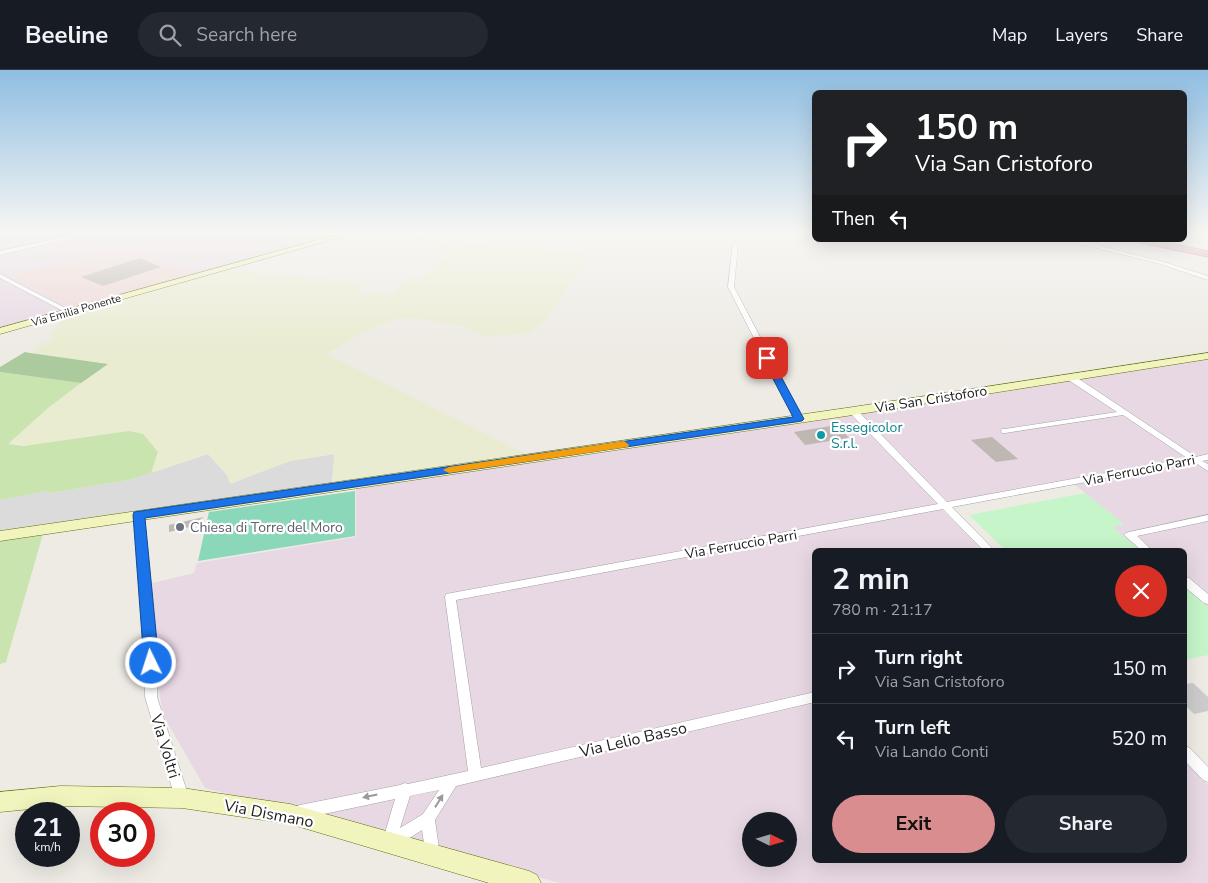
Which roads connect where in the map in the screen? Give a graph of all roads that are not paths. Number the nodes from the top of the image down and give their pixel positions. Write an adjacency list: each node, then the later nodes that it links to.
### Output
1 (219, 270): 6 (street, Via Emilia Ponente)
2 (733, 270): 12 (street)
3 (1183, 270): 5 (street)
4 (0, 276): 6 (street)
5 (1208, 278)
6 (69, 312): 7 (street, Via Emilia Ponente)
7 (0, 331)
8 (1208, 356): 9 (street, Via San Cristoforo)
9 (1070, 378): 10 (street, Via San Cristoforo); 11 (street)
10 (853, 411): 12 (street, Via San Cristoforo); 17 (street)
11 (1124, 412): 13 (street); 15 (street)
12 (799, 419): 18 (street, Via San Cristoforo)
13 (1005, 431)
14 (1208, 457): 15 (street, Via Ferruccio Parri)
15 (1195, 459): 16 (street); 17 (street, Via Ferruccio Parri)
16 (1208, 468)
17 (946, 506): 21 (street); 27 (street, Via Ferruccio Parri)
18 (139, 515): 20 (street, Via San Cristoforo); 31 (street, Via Voltri)
19 (1208, 518): 22 (street)
20 (0, 536)
21 (987, 548)
22 (1145, 548)
23 (1187, 583): 24 (street)
24 (1208, 600)
25 (812, 698): 27 (street, Via Lelio Basso)
26 (1187, 754): 28 (street)
27 (475, 775): 29 (street, Via Lelio Basso)
28 (1208, 776)
29 (452, 781): 30 (street, Via Lelio Basso); 34 (street, one-way to 29)
30 (405, 789): 33 (street, Via Lelio Basso, one-way to 33); 35 (street)
31 (182, 798): 32 (main road, Via Dismano); 33 (main road, Via Dismano)
32 (0, 802)
33 (290, 814): 35 (main road, Via Dismano)
34 (428, 819): 35 (street); 36 (street)
35 (389, 843): 36 (main road, Via Dismano)
36 (433, 856): 37 (main road, Via Dismano)
37 (529, 883)

